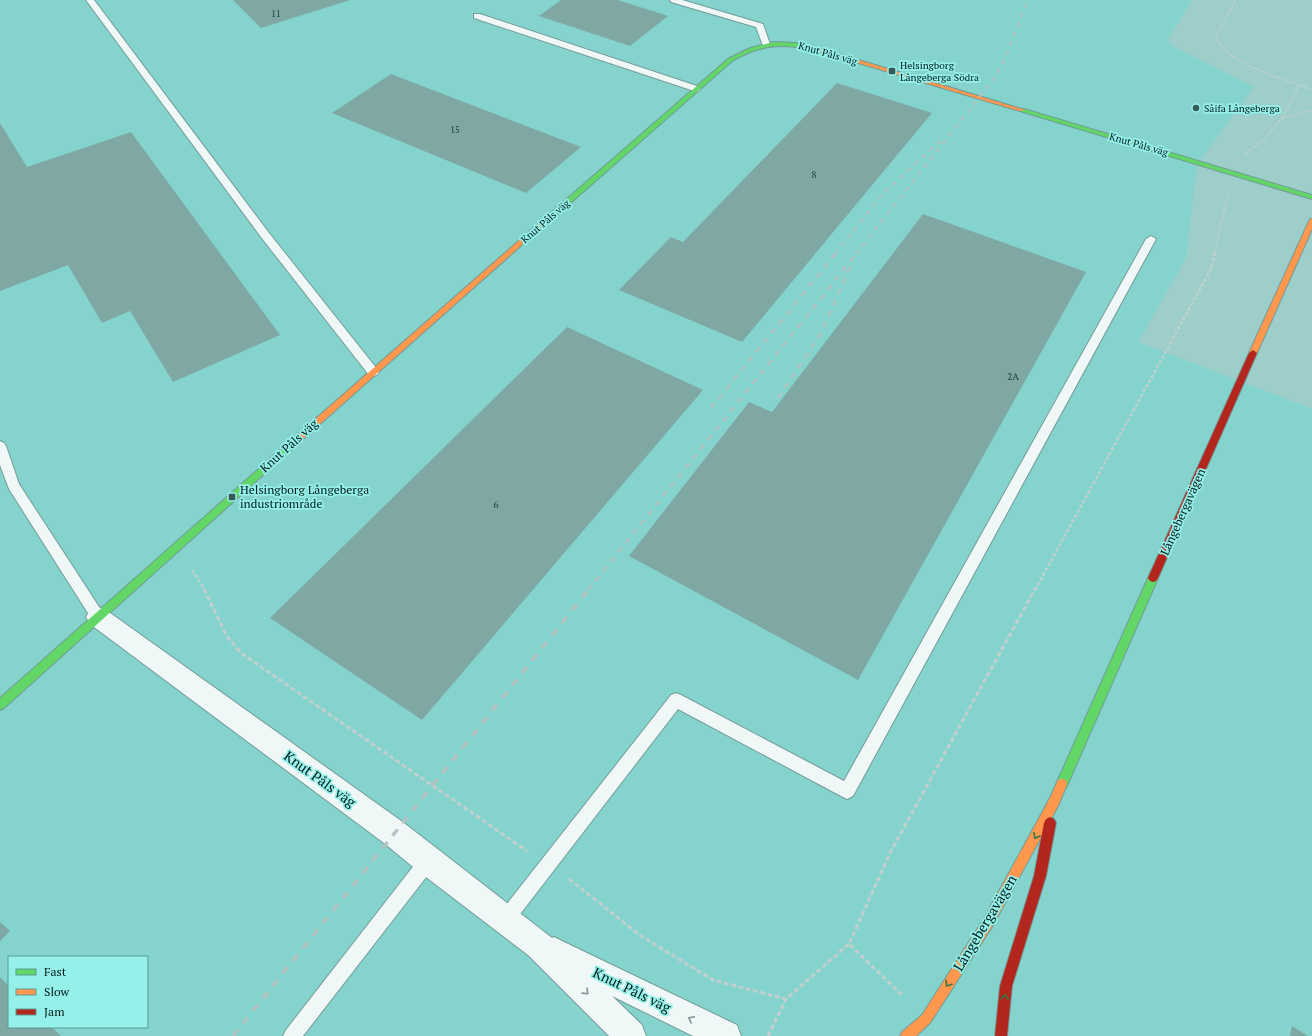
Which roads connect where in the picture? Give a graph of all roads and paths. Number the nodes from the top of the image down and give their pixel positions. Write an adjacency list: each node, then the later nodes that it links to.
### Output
1 (90, 0): 15 (lane)
2 (674, 0): 5 (lane)
3 (1235, 0): 6 (path)
4 (478, 16): 7 (lane)
5 (766, 44): 7 (street, Knut Påls väg); 11 (street, Knut Påls väg)
6 (1299, 85): 8 (path); 10 (path)
7 (697, 89): 15 (street, Knut Påls väg)
8 (1312, 90)
9 (1312, 110): 10 (path)
10 (1282, 118): 11 (path)
11 (1236, 174): 12 (street, Knut Påls väg); 24 (path)
12 (1312, 197)
13 (1312, 221): 20 (street, Långebergavägen)
14 (1150, 239): 22 (lane)
15 (373, 372): 17 (street, Knut Påls väg)
16 (0, 446): 18 (lane)
17 (170, 552): 18 (street, Knut Påls väg); 22 (path)
18 (98, 617): 19 (street, Knut Påls väg); 21 (street, Knut Påls väg)
19 (0, 705)
20 (1054, 802): 27 (street, Långebergavägen, one-way to 27); 33 (street, Långebergavägen, one-way to 20)
21 (428, 861): 23 (street, Knut Påls väg); 28 (lane)
22 (548, 865): 23 (lane); 26 (path)
23 (505, 920): 25 (street, Knut Påls väg)
24 (849, 944): 26 (path); 27 (path)
25 (538, 945): 29 (street, Knut Påls väg, one-way to 29); 30 (street, Knut Påls väg, one-way to 25)
26 (786, 999): 31 (path)
27 (926, 1019): 32 (street, Långebergavägen)
28 (292, 1036)
29 (631, 1036)
30 (726, 1036)
31 (768, 1036)
32 (906, 1036)
33 (1001, 1036)

